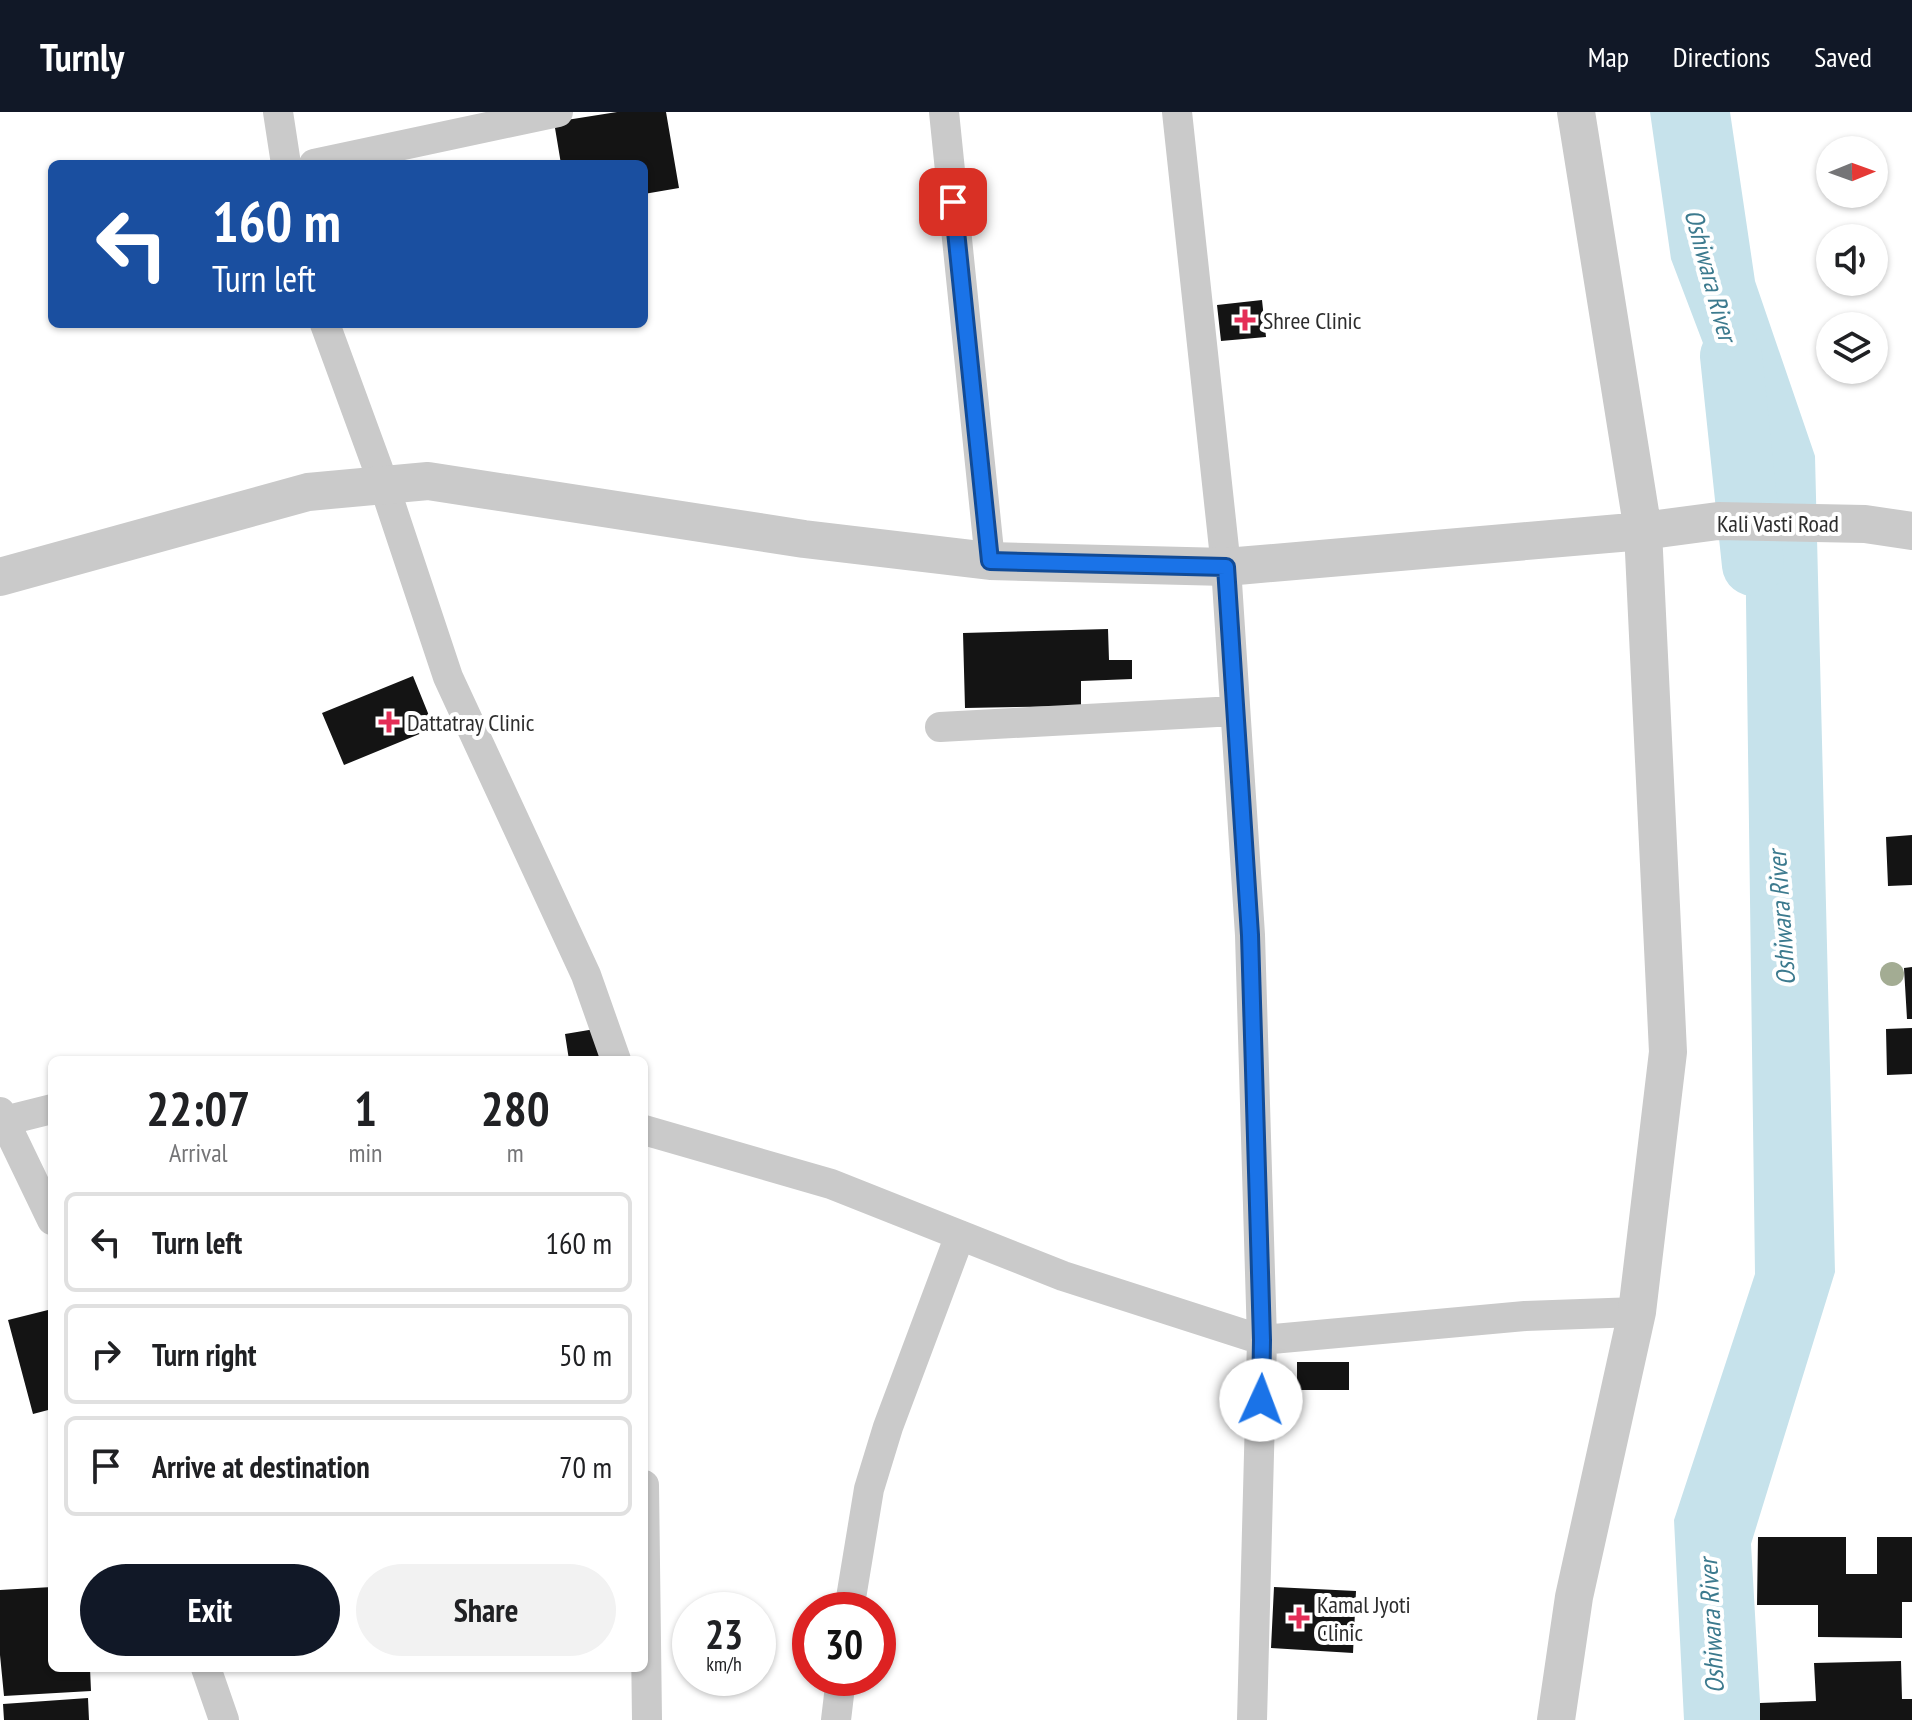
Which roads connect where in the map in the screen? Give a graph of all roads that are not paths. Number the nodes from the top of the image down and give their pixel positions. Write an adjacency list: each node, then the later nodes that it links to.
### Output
1 (278, 112): 6 (street)
2 (558, 112): 7 (street)
3 (944, 112): 12 (street)
4 (1177, 112): 13 (street)
5 (1576, 112): 10 (street)
6 (285, 160)
7 (333, 160)
8 (326, 328): 9 (street)
9 (384, 485): 12 (street, Kali Vasti Road); 14 (street, Kali Vasti Road); 17 (street)
10 (1643, 531): 11 (street, Kali Vasti Road); 13 (street, Kali Vasti Road); 23 (street)
11 (1912, 531)
12 (990, 561): 13 (street, Kali Vasti Road)
13 (1226, 567): 15 (street)
14 (0, 577)
15 (1235, 711): 16 (street); 24 (street)
16 (940, 727)
17 (615, 1056)
18 (48, 1110): 19 (street)
19 (2, 1116): 21 (street)
20 (648, 1131): 22 (street)
21 (48, 1212)
22 (960, 1235): 24 (street); 25 (street)
23 (1637, 1312): 24 (street); 33 (street)
24 (1262, 1340): 32 (street)
25 (852, 1592)
26 (207, 1672): 29 (street)
27 (646, 1672): 30 (street)
28 (839, 1696): 31 (street)
29 (224, 1720)
30 (647, 1720)
31 (836, 1720)
32 (1252, 1720)
33 (1556, 1720)

